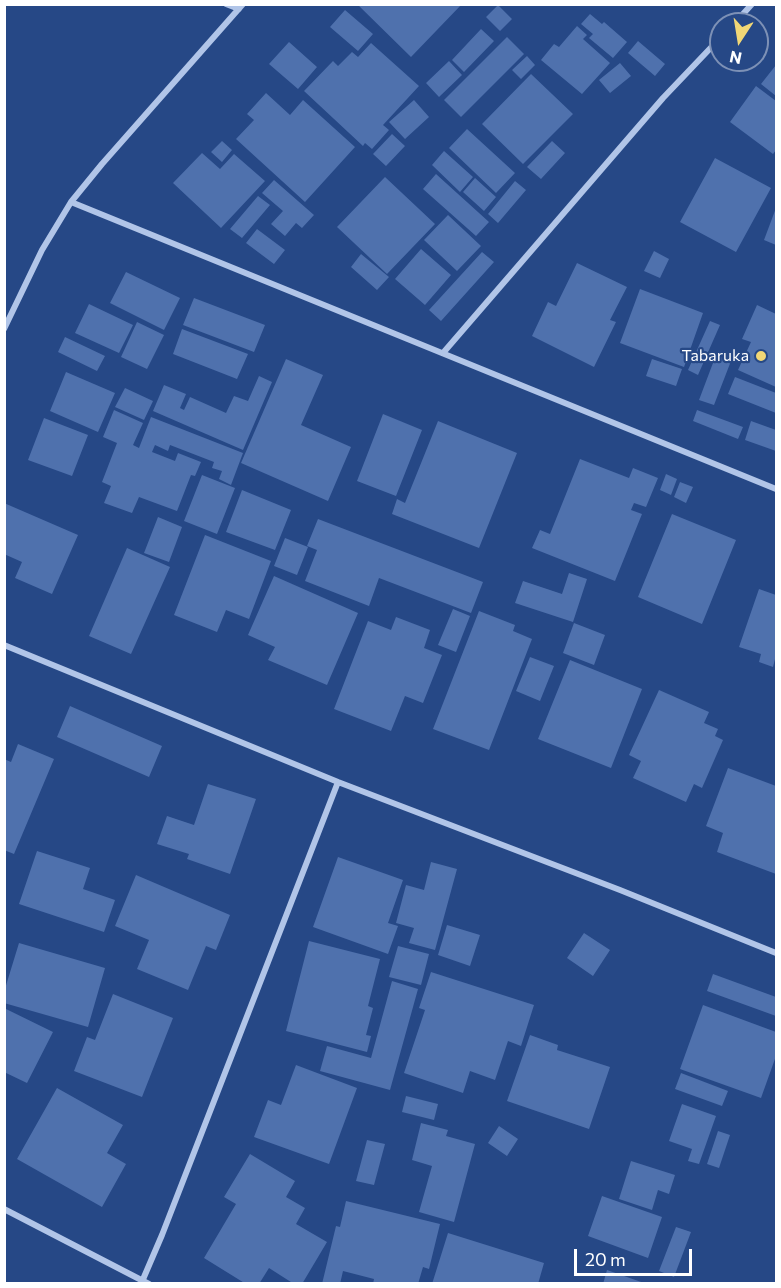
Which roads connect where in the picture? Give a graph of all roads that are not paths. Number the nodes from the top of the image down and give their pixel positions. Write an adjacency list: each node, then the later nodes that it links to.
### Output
1 (226, 4): 2 (street)
2 (241, 7): 4 (street)
3 (709, 50): 7 (street)
4 (71, 202): 5 (street); 7 (street)
5 (6, 321): 6 (street)
6 (4, 329)
7 (443, 353): 8 (street)
8 (777, 489)
9 (4, 645): 10 (street)
10 (338, 782): 11 (street); 13 (street)
11 (777, 953)
12 (4, 1209): 13 (street)
13 (144, 1282)

